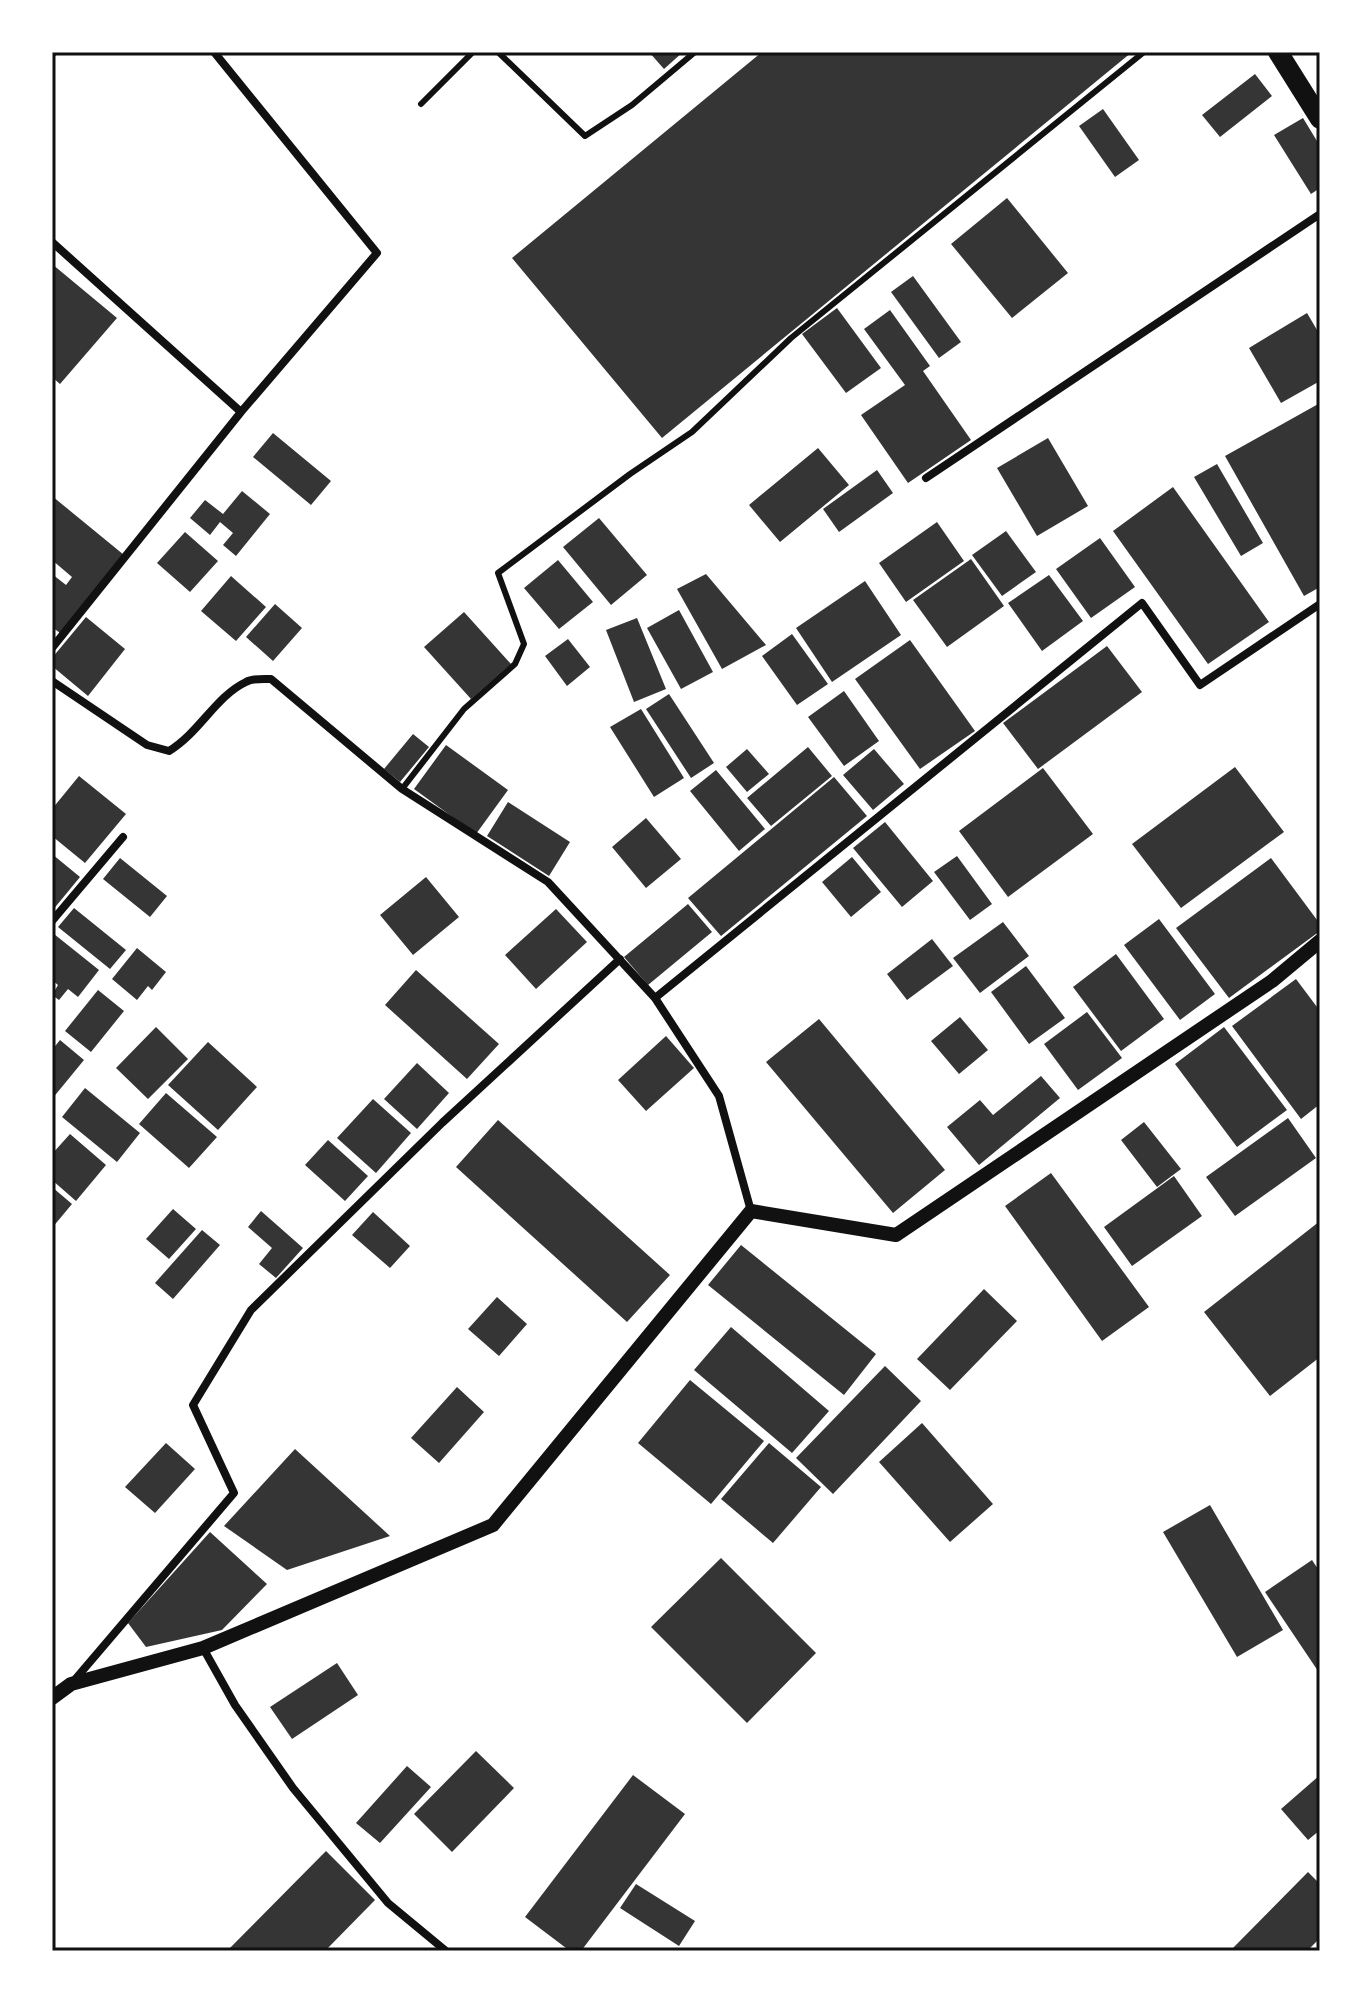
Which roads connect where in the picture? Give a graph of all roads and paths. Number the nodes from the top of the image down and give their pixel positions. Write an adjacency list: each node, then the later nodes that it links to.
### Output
1 (214, 52): 11 (street)
2 (473, 52): 7 (lane)
3 (498, 52): 4 (lane)
4 (695, 52)
5 (1144, 52): 16 (lane)
6 (1278, 52): 8 (main road)
7 (421, 104)
8 (1320, 119)
9 (1320, 214): 12 (street)
10 (52, 242): 11 (street)
11 (241, 412): 14 (street)
12 (926, 478)
13 (1320, 604): 21 (street)
14 (52, 648)
15 (52, 681): 16 (street)
16 (402, 789): 20 (street)
17 (123, 837): 18 (street)
18 (52, 921)
19 (1320, 941): 22 (street)
20 (620, 959): 21 (street); 24 (street)
21 (655, 998): 22 (street)
22 (751, 1211): 23 (street)
23 (203, 1648): 24 (street); 26 (street)
24 (71, 1684): 25 (street)
25 (52, 1698)
26 (446, 1951)

